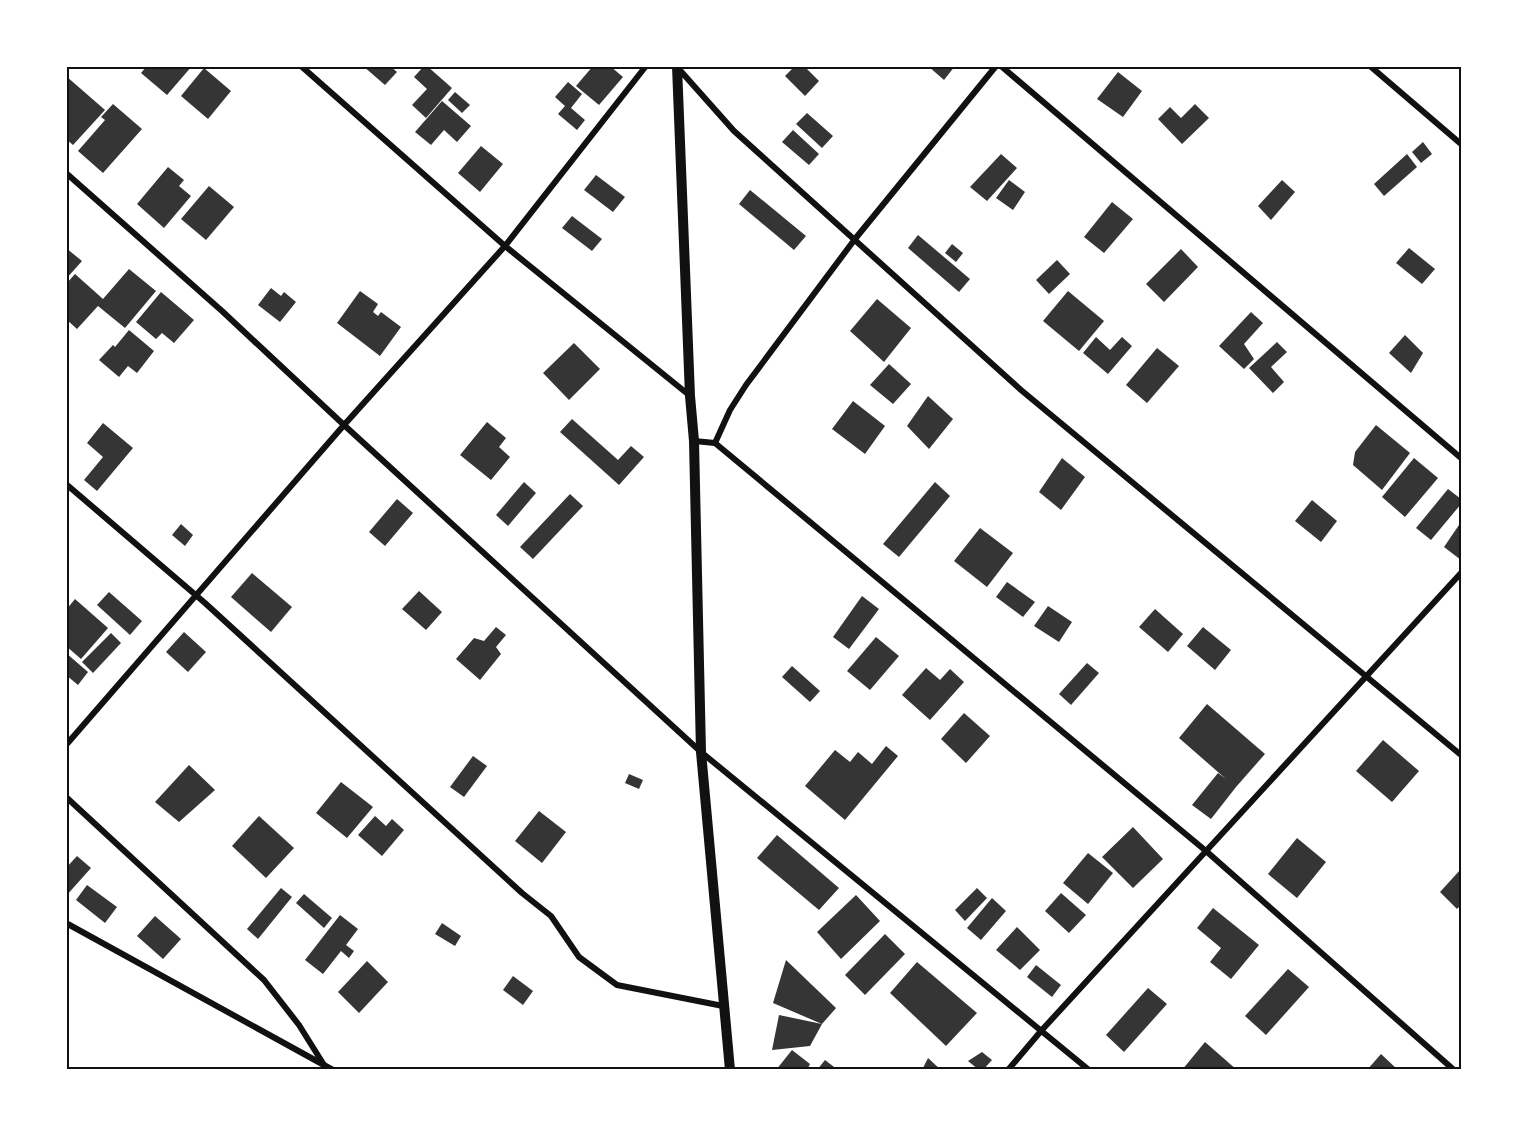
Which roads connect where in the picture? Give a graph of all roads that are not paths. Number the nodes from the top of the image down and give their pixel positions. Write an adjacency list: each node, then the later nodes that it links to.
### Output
1 (301, 66): 10 (street)
2 (646, 66): 10 (street)
3 (996, 66): 9 (street)
4 (1001, 66): 15 (street)
5 (1370, 66): 7 (street)
6 (676, 67): 9 (street); 11 (street)
7 (1461, 144)
8 (66, 173): 12 (street)
9 (855, 239): 14 (street); 19 (street)
10 (505, 246): 11 (street); 12 (street)
11 (690, 396): 13 (street)
12 (344, 425): 18 (street); 21 (street)
13 (694, 441): 14 (street); 21 (street)
14 (715, 443): 24 (street)
15 (1461, 458)
16 (66, 484): 18 (street)
17 (1461, 573): 19 (street)
18 (195, 595): 20 (street); 26 (street)
19 (1366, 676): 22 (street); 24 (street)
20 (66, 745)
21 (701, 752): 26 (street); 27 (street)
22 (1461, 755)
23 (66, 797): 28 (street)
24 (1206, 851): 27 (street); 33 (street)
25 (66, 922): 28 (street)
26 (723, 1006): 30 (street)
27 (1041, 1031): 31 (street); 32 (street)
28 (324, 1065): 29 (street)
29 (333, 1070)
30 (730, 1070)
31 (1008, 1070)
32 (1089, 1070)
33 (1454, 1070)

